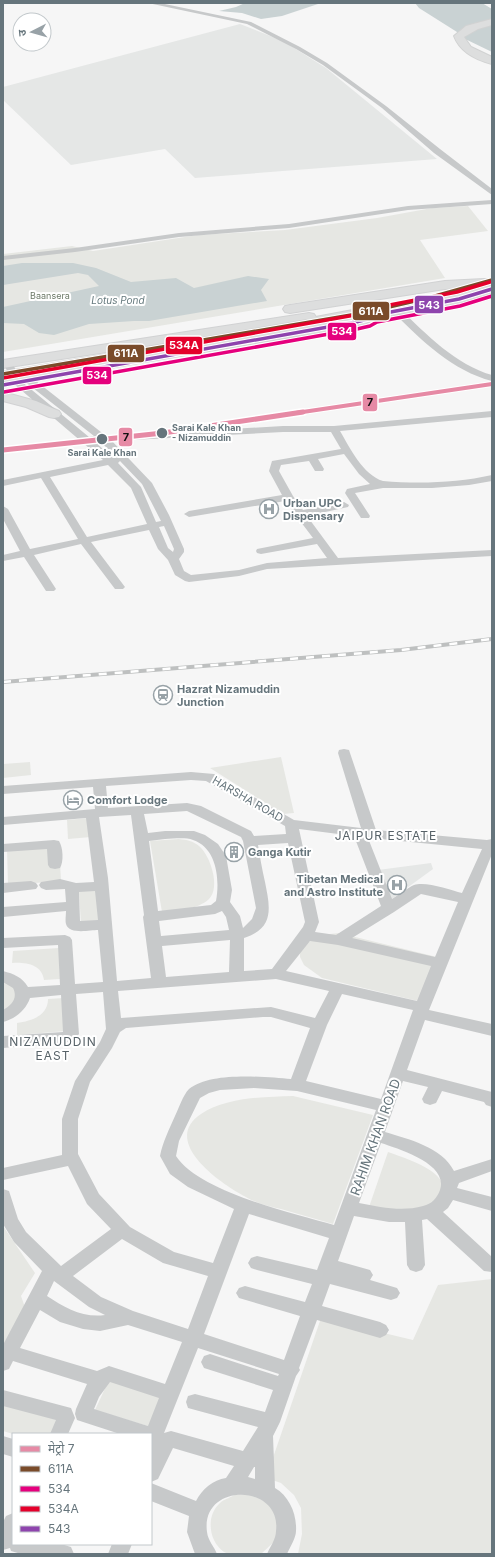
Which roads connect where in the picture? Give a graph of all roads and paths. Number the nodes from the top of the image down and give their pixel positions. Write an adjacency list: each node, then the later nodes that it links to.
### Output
1 (151, 3): 4 (street)
2 (492, 22): 3 (highway)
3 (492, 61)
4 (492, 193)
5 (492, 202): 6 (street)
6 (3, 258)
7 (489, 284): 8 (main road); 12 (main road)
8 (394, 309): 9 (main road); 10 (highway); 11 (main road); 14 (street)
9 (375, 315): 10 (highway); 13 (main road)
10 (306, 325): 12 (highway); 15 (highway, bridge)
11 (114, 346): 12 (main road); 13 (main road)
12 (4, 361): 15 (street)
13 (127, 363): 15 (main road)
14 (492, 378)
15 (13, 382): 17 (street); 21 (street)
16 (3, 396): 17 (main road)
17 (54, 414): 20 (street)
18 (492, 414): 19 (street)
19 (334, 429): 21 (street); 30 (street)
20 (85, 440): 21 (street); 25 (street)
21 (105, 440): 24 (street)
22 (341, 452): 23 (street)
23 (311, 456): 26 (street); 31 (street)
24 (124, 458): 25 (street); 37 (street)
25 (110, 461): 27 (street); 38 (street)
26 (319, 469)
27 (44, 475): 29 (street); 40 (street)
28 (492, 478): 30 (street)
29 (3, 483)
30 (381, 485): 36 (street)
31 (288, 496): 34 (street); 35 (street)
32 (344, 505): 35 (street)
33 (3, 509): 42 (street)
34 (189, 514)
35 (301, 514): 39 (street)
36 (365, 516)
37 (166, 522): 38 (street); 45 (street)
38 (152, 527): 40 (street); 45 (street)
39 (320, 540): 41 (street); 46 (street)
40 (83, 541): 42 (street); 47 (street)
41 (261, 551)
42 (27, 553): 44 (street); 48 (street)
43 (492, 553): 46 (street)
44 (3, 558)
45 (173, 559): 46 (street)
46 (335, 561)
47 (119, 587)
48 (50, 589)
49 (344, 753): 56 (street)
50 (99, 783): 51 (street, HARSHA ROAD); 53 (street); 55 (street, HARSHA ROAD)
51 (3, 790)
52 (136, 810): 53 (street); 57 (street); 59 (street)
53 (97, 813): 54 (street); 65 (street)
54 (3, 821)
55 (291, 824): 56 (street, HARSHA ROAD); 58 (street)
56 (365, 833): 60 (street, HARSHA ROAD); 72 (street)
57 (142, 838): 69 (street); 74 (street)
58 (294, 838): 59 (street); 77 (street)
59 (250, 841): 76 (street)
60 (492, 844): 68 (street, RAHIM KHAN ROAD)
61 (3, 848): 62 (street)
62 (55, 865)
63 (46, 885): 67 (street)
64 (30, 886): 66 (street)
65 (101, 886): 67 (street); 75 (street)
66 (3, 888)
67 (73, 888): 71 (street)
68 (466, 899): 72 (street); 81 (street, RAHIM KHAN ROAD)
69 (223, 903): 74 (street); 76 (street)
70 (47, 905): 71 (street)
71 (72, 905): 73 (street); 75 (street)
72 (389, 909): 78 (street)
73 (3, 912)
74 (150, 917): 79 (street)
75 (105, 925): 86 (street)
76 (237, 935): 79 (street); 84 (street)
77 (306, 935): 78 (street); 82 (street)
78 (338, 940): 81 (street)
79 (154, 942): 85 (street)
80 (3, 943): 88 (street)
81 (440, 963): 90 (street, RAHIM KHAN ROAD)
82 (276, 974): 84 (street); 87 (street)
83 (3, 976): 89 (street)
84 (236, 977): 85 (street)
85 (159, 983): 86 (street)
86 (111, 986): 88 (street); 93 (street)
87 (338, 988): 90 (street); 92 (street)
88 (69, 990): 89 (street); 95 (street)
89 (24, 993): 91 (street)
90 (421, 1010): 94 (street); 96 (street, RAHIM KHAN ROAD)
91 (3, 1017)
92 (319, 1025): 93 (street); 98 (street)
93 (114, 1030): 103 (street)
94 (492, 1030)
95 (3, 1042)
96 (398, 1074): 97 (street); 101 (street, RAHIM KHAN ROAD)
97 (438, 1084): 99 (street); 100 (street)
98 (297, 1085): 101 (street); 109 (street)
99 (491, 1096)
100 (430, 1099)
101 (386, 1106): 102 (street, RAHIM KHAN ROAD)
102 (376, 1135): 106 (street); 110 (street, RAHIM KHAN ROAD)
103 (73, 1159): 105 (street); 114 (street)
104 (491, 1165): 106 (street)
105 (3, 1174)
106 (449, 1185): 108 (street); 111 (street)
107 (3, 1196): 113 (street)
108 (492, 1204)
109 (244, 1206): 115 (street); 119 (street)
110 (349, 1208): 112 (street); 115 (street, RAHIM KHAN ROAD)
111 (430, 1211): 112 (street); 118 (street)
112 (410, 1215): 116 (street)
113 (7, 1221): 120 (street)
114 (122, 1230): 119 (street); 120 (street)
115 (340, 1234): 121 (street, RAHIM KHAN ROAD)
116 (412, 1262)
117 (257, 1263): 121 (street)
118 (490, 1266)
119 (218, 1271): 129 (street)
120 (56, 1273): 125 (street); 127 (street)
121 (326, 1273): 122 (street); 124 (street); 126 (street, RAHIM KHAN ROAD)
122 (364, 1275)
123 (246, 1293): 126 (street)
124 (391, 1293)
125 (37, 1299): 127 (street); 130 (street)
126 (312, 1311): 128 (street); 131 (street, RAHIM KHAN ROAD)
127 (128, 1317): 129 (street)
128 (380, 1330)
129 (194, 1338): 131 (street); 133 (street)
130 (5, 1355): 132 (street)
131 (288, 1378): 136 (street, RAHIM KHAN ROAD)
132 (99, 1380): 133 (street); 138 (street)
133 (171, 1394): 139 (street)
134 (3, 1398): 137 (street)
135 (195, 1402): 136 (street)
136 (268, 1428): 140 (street, RAHIM KHAN ROAD); 143 (street, RAHIM KHAN ROAD)
137 (59, 1433)
138 (139, 1433)
139 (152, 1433)
140 (248, 1461): 141 (street); 142 (street, RAHIM KHAN ROAD)
141 (152, 1471)
142 (233, 1485): 143 (street); 145 (street)
143 (265, 1490): 151 (street)
144 (152, 1492): 145 (street)
145 (199, 1511): 150 (street)
146 (12, 1529): 147 (street)
147 (10, 1542)
148 (24, 1545): 149 (street)
149 (64, 1554)
150 (207, 1554)
151 (277, 1554)

